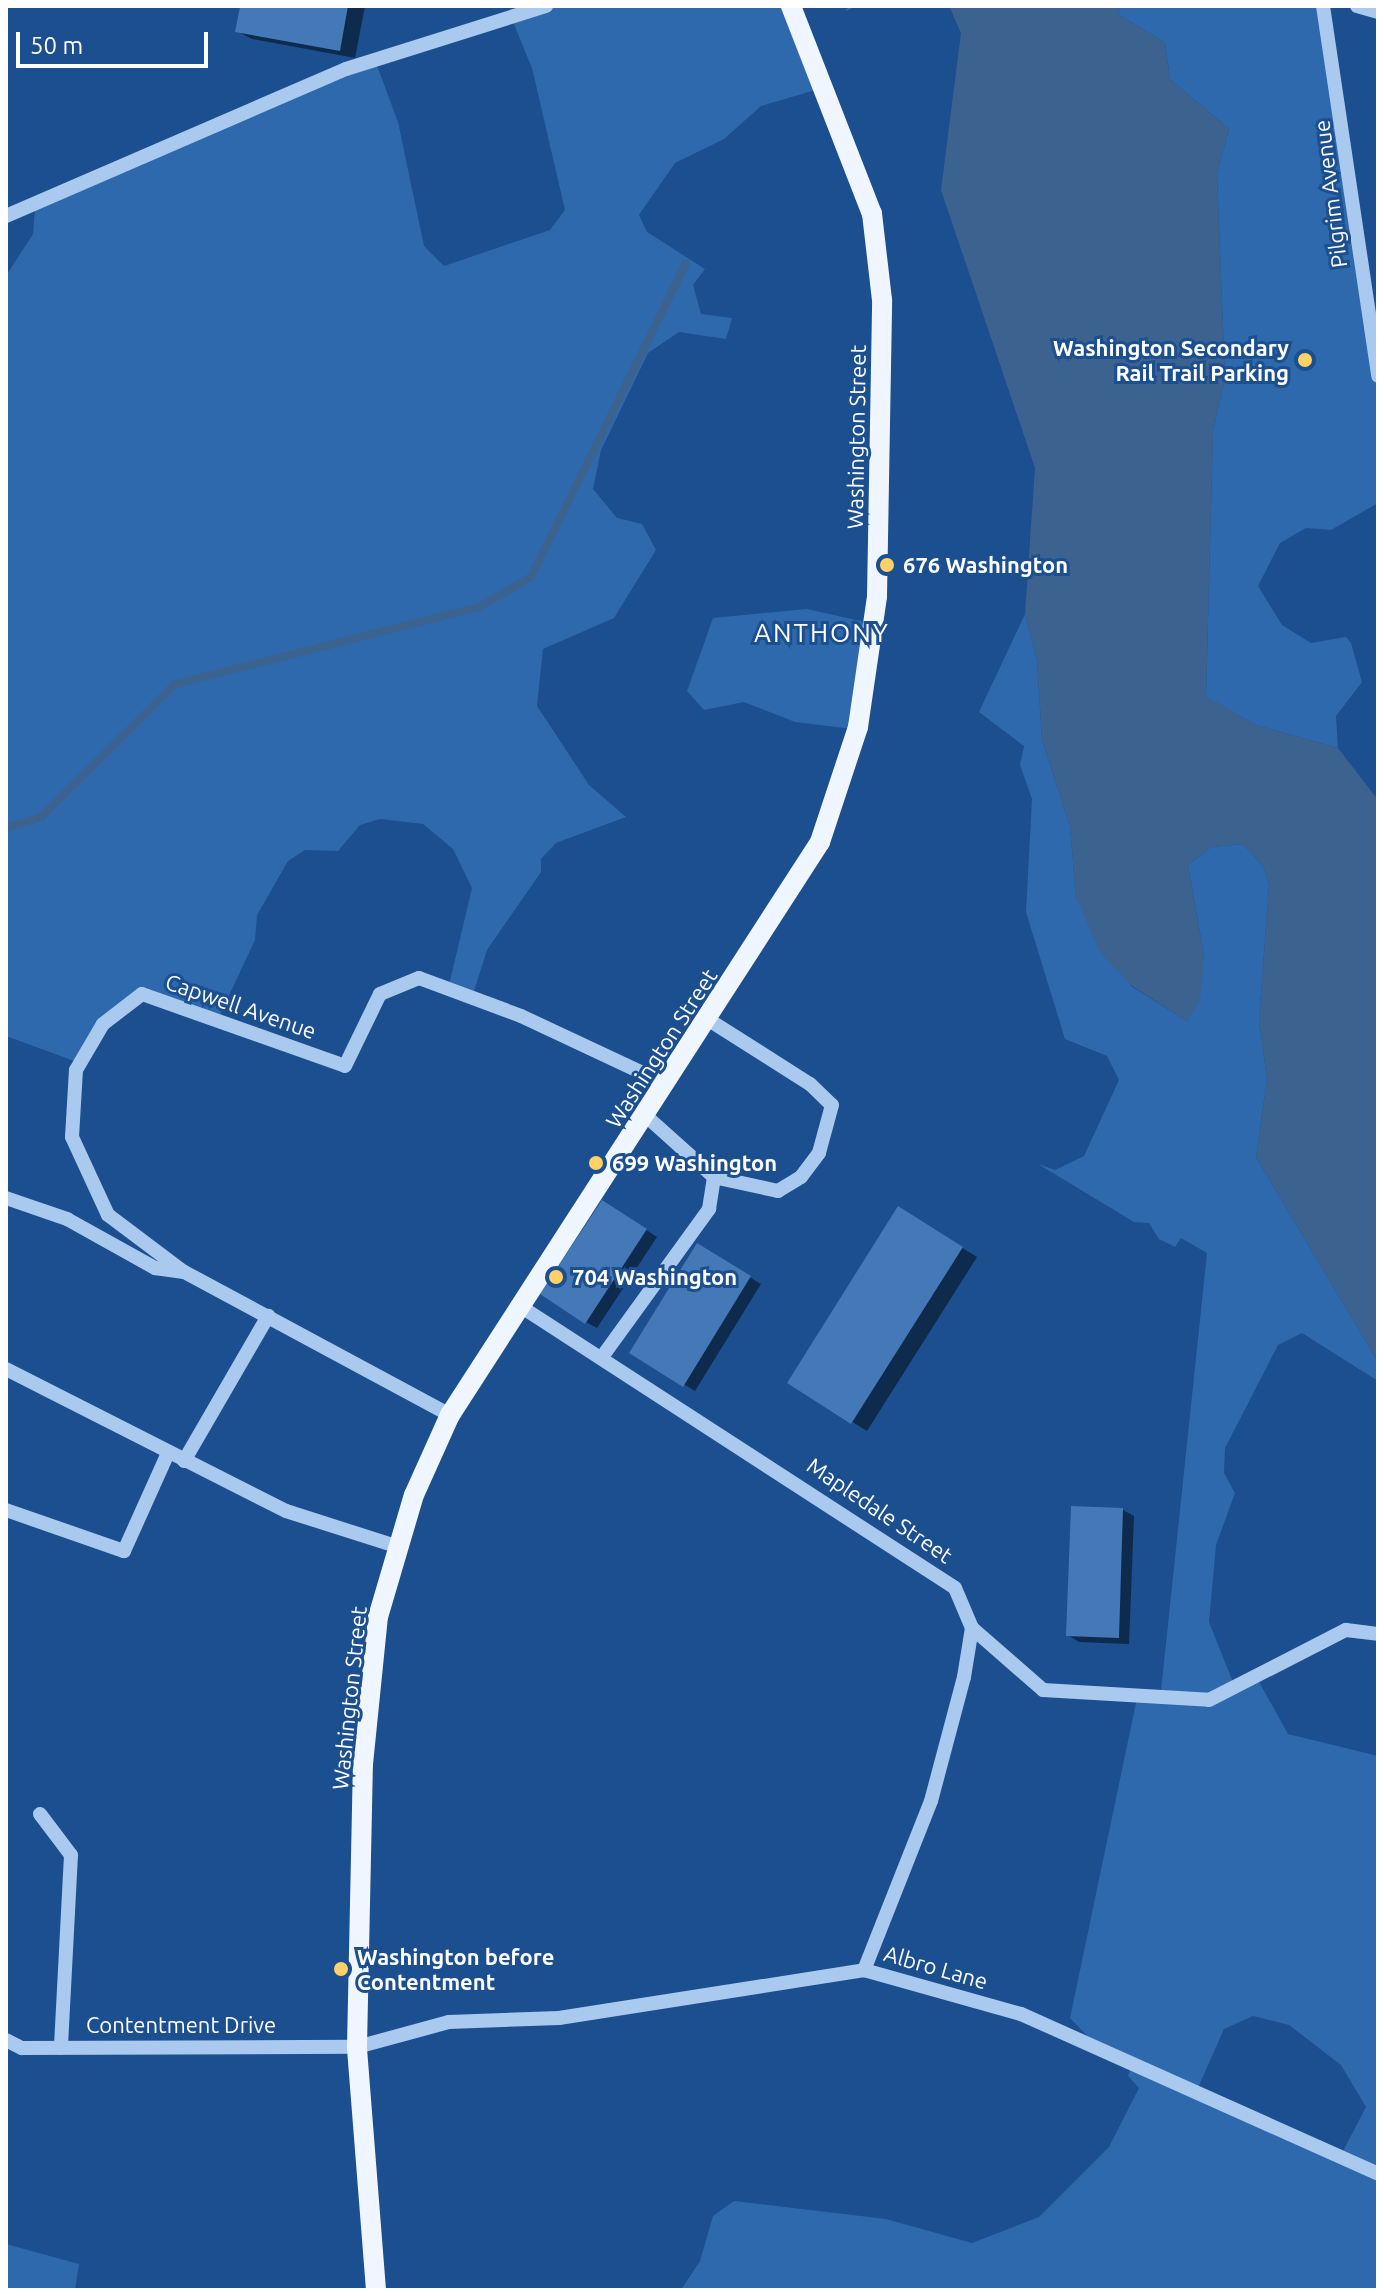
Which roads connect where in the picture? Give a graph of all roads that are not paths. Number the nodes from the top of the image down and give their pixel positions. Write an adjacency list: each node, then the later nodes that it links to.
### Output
1 (546, 6): 6 (street)
2 (791, 6): 8 (main road, Washington Street)
3 (1323, 6): 7 (street, Pilgrim Avenue)
4 (1357, 6): 5 (street)
5 (1378, 12)
6 (6, 216)
7 (1378, 376)
8 (709, 1020): 9 (main road, Washington Street); 11 (street)
9 (666, 1084): 10 (main road, Washington Street); 13 (street, Capwell Avenue)
10 (645, 1115): 11 (street); 14 (main road, Washington Street)
11 (714, 1177): 16 (street)
12 (6, 1198): 13 (street)
13 (184, 1272): 15 (street, Capwell Avenue)
14 (520, 1306): 16 (street, Mapledale Street); 18 (main road, Washington Street)
15 (268, 1316): 18 (street, Capwell Avenue); 20 (street)
16 (602, 1357): 23 (street, Mapledale Street)
17 (6, 1369): 19 (street)
18 (450, 1415): 22 (main road, Washington Street)
19 (168, 1453): 20 (street); 21 (street)
20 (184, 1461): 22 (street)
21 (6, 1510)
22 (399, 1547): 28 (main road, Washington Street)
23 (972, 1628): 24 (street, Mapledale Street); 26 (street)
24 (1378, 1634)
25 (40, 1814): 29 (street)
26 (864, 1970): 28 (street, Albro Lane); 30 (street, Albro Lane)
27 (6, 2040): 29 (street, Contentment Drive)
28 (357, 2047): 29 (street, Contentment Drive); 31 (main road, Washington Street)
29 (61, 2048)
30 (1378, 2174)
31 (376, 2290)

